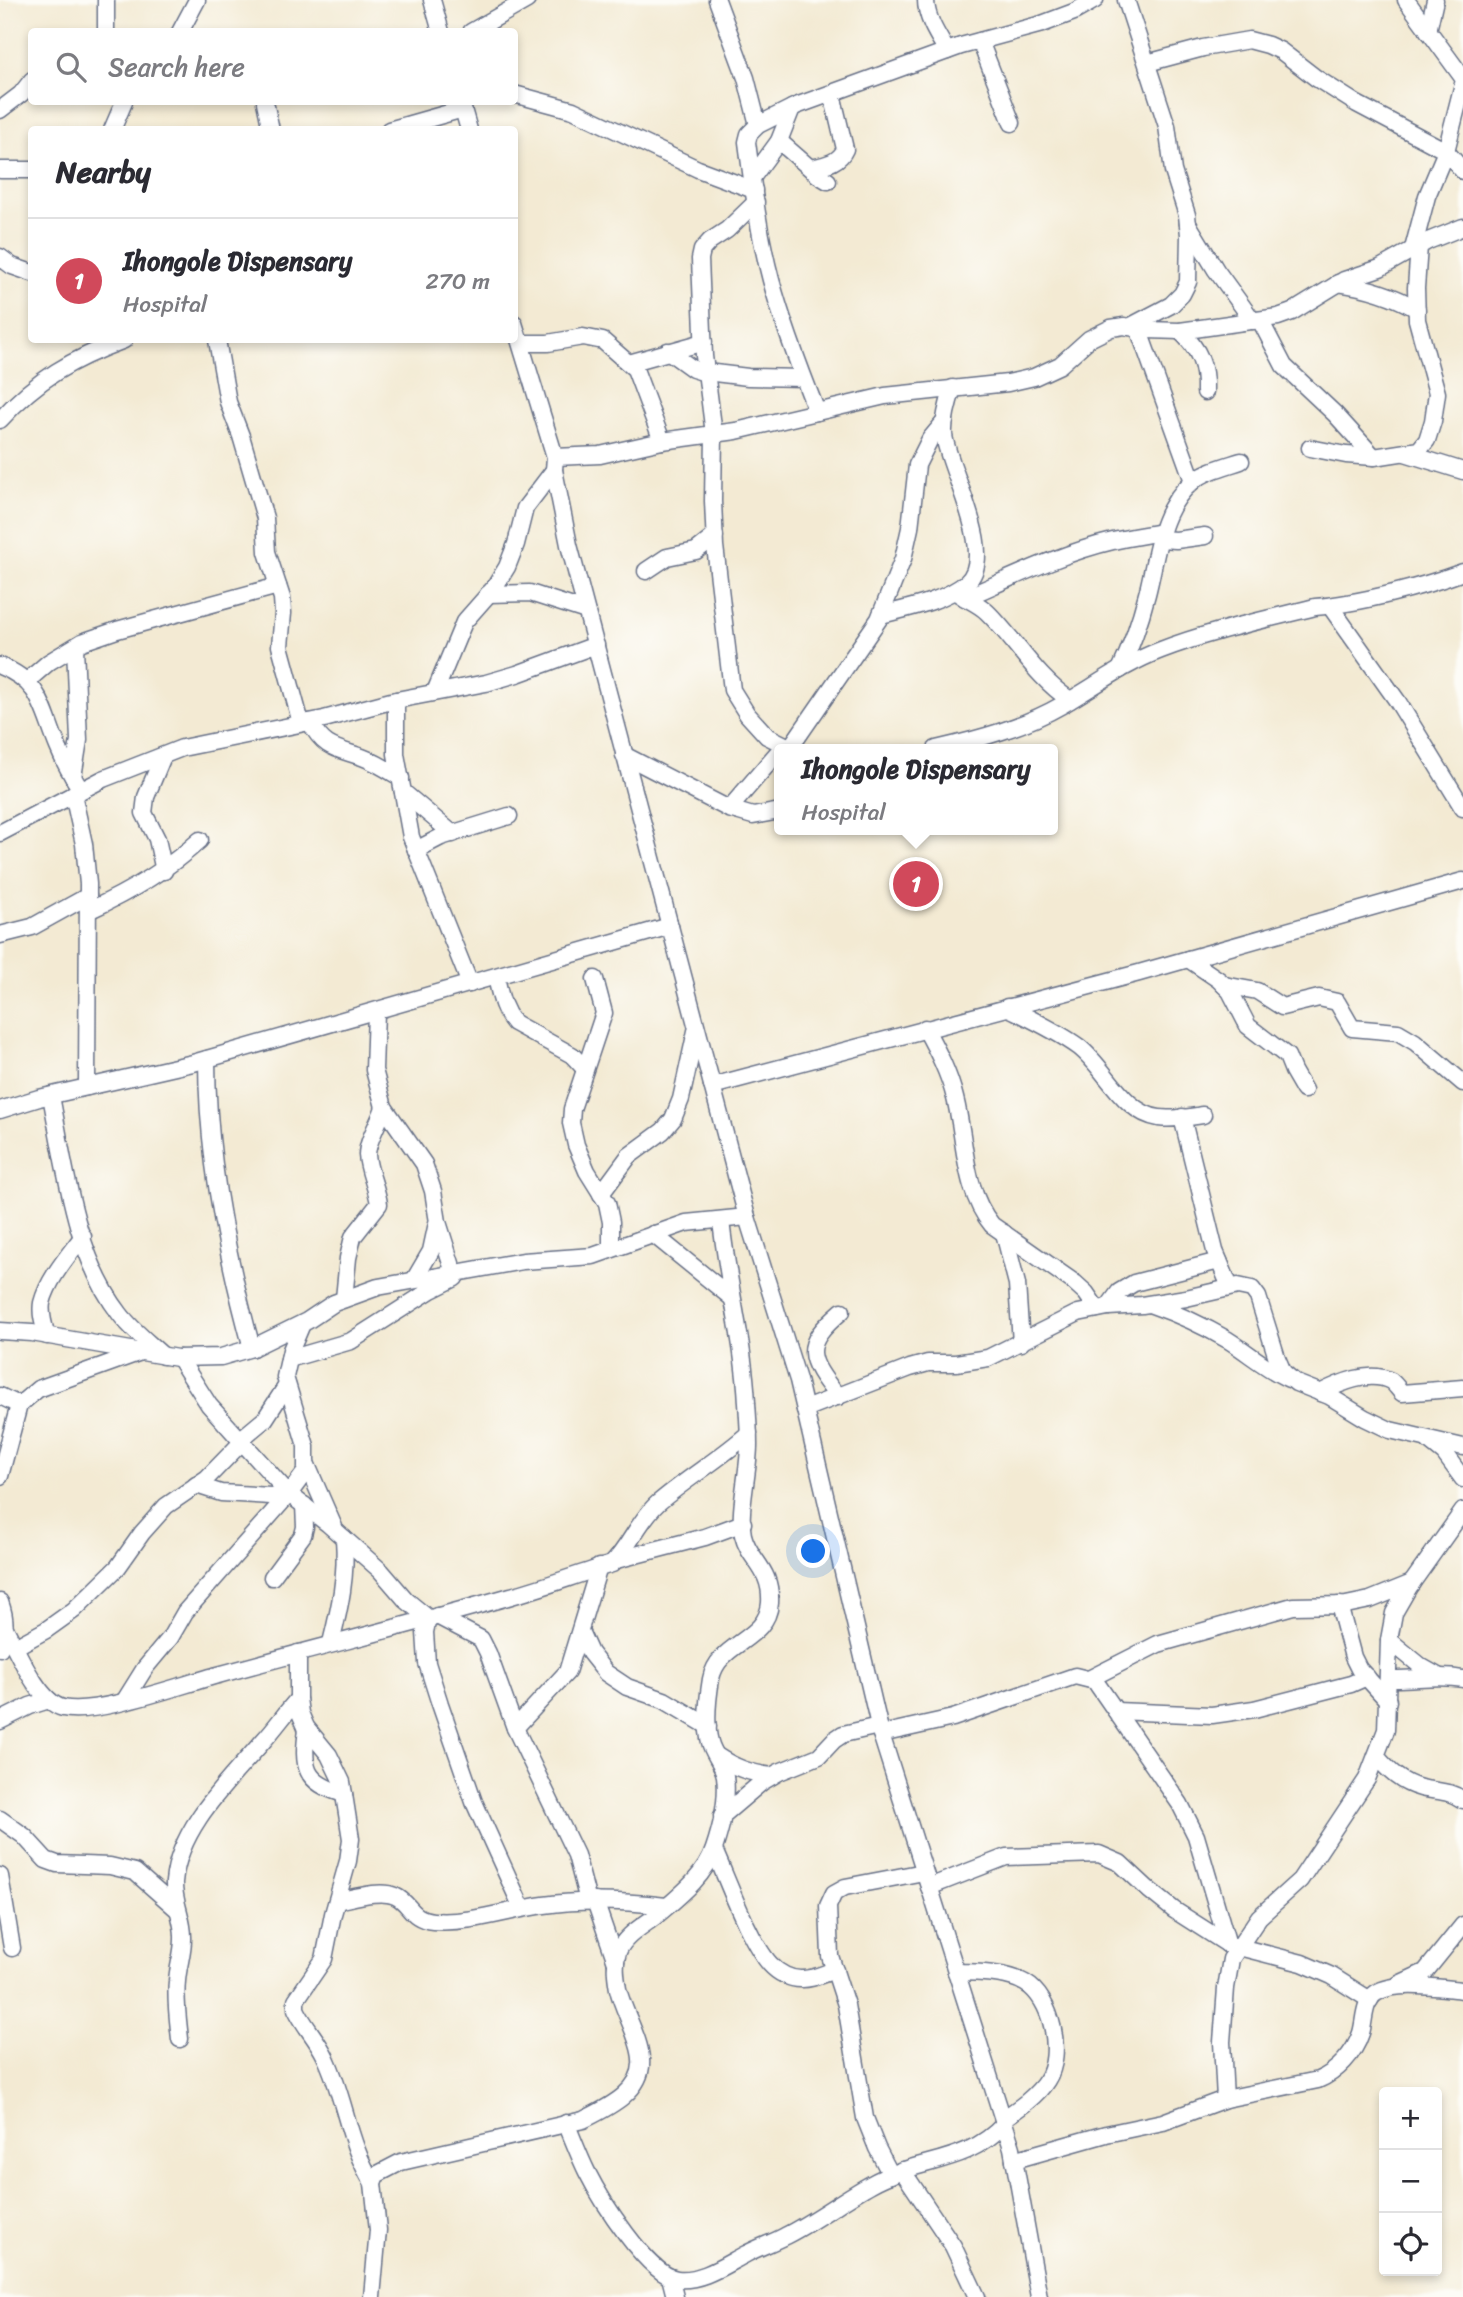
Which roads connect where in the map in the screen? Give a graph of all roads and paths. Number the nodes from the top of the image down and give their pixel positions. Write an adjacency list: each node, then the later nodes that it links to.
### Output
1 (106, 0): 10 (street)
2 (432, 0): 11 (street)
3 (527, 0): 12 (street)
4 (716, 0): 28 (street)
5 (926, 0): 15 (street)
6 (1095, 0): 14 (street)
7 (1126, 0): 16 (street)
8 (1406, 0): 13 (street)
9 (1435, 0): 13 (street)
10 (106, 28)
11 (440, 28)
12 (478, 28)
13 (1429, 31): 17 (street)
14 (980, 41): 15 (street); 27 (street)
15 (947, 51): 20 (street)
16 (1147, 63): 34 (street); 41 (street)
17 (1463, 78)
18 (28, 85): 26 (street)
19 (1463, 85): 34 (street)
20 (832, 94): 25 (street); 35 (street)
21 (518, 95): 40 (street)
22 (123, 105): 29 (street)
23 (266, 105): 30 (street)
24 (462, 105): 31 (street); 32 (street)
25 (792, 108): 28 (street); 33 (street)
26 (0, 110)
27 (1012, 123)
28 (758, 125): 40 (street)
29 (114, 126)
30 (270, 126)
31 (401, 126)
32 (468, 126)
33 (779, 141): 35 (street); 40 (street)
34 (1446, 151): 38 (street); 43 (street)
35 (811, 169): 39 (street)
36 (0, 170): 37 (street)
37 (28, 170)
38 (1463, 171)
39 (828, 181)
40 (754, 190): 52 (street); 59 (street)
41 (1188, 223): 48 (street); 49 (street)
42 (1463, 227): 43 (street)
43 (1416, 247): 46 (street); 47 (street)
44 (0, 257): 45 (street)
45 (28, 272)
46 (1338, 283): 47 (street); 48 (street)
47 (1417, 309): 68 (street)
48 (1257, 321): 50 (street); 69 (street)
49 (1133, 328): 50 (street); 60 (street); 73 (street)
50 (1180, 331): 61 (street)
51 (518, 334): 55 (street)
52 (704, 342): 56 (street); 58 (street)
53 (116, 343): 63 (street)
54 (218, 343): 79 (street)
55 (521, 343): 57 (street); 71 (street)
56 (667, 351): 57 (street); 58 (street)
57 (629, 363): 66 (street)
58 (706, 373): 59 (street); 65 (street)
59 (803, 378): 62 (street)
60 (953, 388): 62 (street); 64 (street)
61 (1205, 392)
62 (817, 412): 65 (street)
63 (0, 420)
64 (945, 421): 81 (street); 84 (street)
65 (714, 434): 66 (street); 74 (street)
66 (662, 441): 71 (street)
67 (1310, 448): 69 (street)
68 (1405, 453): 69 (street); 72 (street)
69 (1374, 457)
70 (1241, 461): 73 (street)
71 (555, 463): 80 (street); 83 (street)
72 (1463, 471)
73 (1193, 481): 75 (street)
74 (715, 536): 77 (street); 94 (street)
75 (1161, 536): 76 (street); 81 (street); 88 (street)
76 (1205, 536)
77 (646, 572)
78 (1463, 572): 82 (street)
79 (278, 586): 86 (street); 93 (street)
80 (488, 594): 83 (street); 90 (street)
81 (959, 594): 84 (street); 92 (street)
82 (1330, 606): 88 (street); 102 (street)
83 (586, 611): 85 (street)
84 (881, 615): 95 (street)
85 (596, 645): 90 (street); 98 (street)
86 (75, 647): 89 (street); 101 (street)
87 (0, 666): 89 (street)
88 (1120, 670): 92 (street)
89 (27, 681): 101 (street)
90 (435, 692): 91 (street)
91 (396, 700): 93 (street); 100 (street)
92 (1070, 700): 96 (street)
93 (306, 722): 97 (street); 100 (street)
94 (779, 744)
95 (788, 744)
96 (956, 744)
97 (163, 755): 101 (street); 110 (street)
98 (625, 755): 103 (street); 113 (street)
99 (774, 760): 103 (street)
100 (402, 785): 107 (street); 109 (street)
101 (75, 787): 106 (street); 112 (street)
102 (1463, 807)
103 (729, 809): 104 (street)
104 (774, 812)
105 (509, 816): 107 (street)
106 (0, 832)
107 (453, 834): 109 (street)
108 (200, 840): 110 (street)
109 (416, 849): 118 (street)
110 (164, 871): 112 (street)
111 (1463, 881): 115 (street)
112 (88, 904): 114 (street); 128 (street)
113 (670, 926): 116 (street); 123 (street)
114 (0, 935)
115 (1188, 959): 119 (street); 120 (street)
116 (496, 977): 118 (street); 125 (street)
117 (595, 979): 125 (street)
118 (470, 984): 121 (street)
119 (1224, 985): 126 (street); 129 (street)
120 (1007, 1007): 122 (street); 134 (street)
121 (376, 1012): 124 (street); 131 (street)
122 (925, 1028): 127 (street); 139 (street)
123 (697, 1029): 127 (street); 135 (street)
124 (207, 1059): 128 (street); 156 (street)
125 (585, 1069): 135 (street)
126 (1463, 1083)
127 (712, 1086): 136 (street)
128 (87, 1087): 130 (street)
129 (1304, 1090)
130 (51, 1096): 132 (street); 141 (street)
131 (384, 1107): 137 (street); 148 (street)
132 (0, 1110)
133 (1203, 1115): 134 (street)
134 (1182, 1117): 143 (street)
135 (601, 1195): 142 (street)
136 (747, 1217): 138 (street); 167 (street)
137 (438, 1220): 144 (street); 145 (street)
138 (721, 1220): 140 (street); 147 (street)
139 (1004, 1233): 150 (street); 155 (street)
140 (653, 1234): 142 (street); 147 (street)
141 (83, 1236): 154 (street); 158 (street)
142 (611, 1248): 144 (street)
143 (1219, 1261): 146 (street); 150 (street)
144 (462, 1272): 145 (street); 159 (street)
145 (414, 1280): 148 (street)
146 (1230, 1287): 149 (street); 160 (street)
147 (732, 1298): 168 (street)
148 (344, 1299): 152 (street)
149 (1150, 1304): 150 (street); 160 (street)
150 (1103, 1308): 155 (street)
151 (842, 1311): 165 (street)
152 (302, 1324): 156 (street); 159 (street)
153 (0, 1331): 154 (street)
154 (47, 1336): 157 (street)
155 (1021, 1343): 165 (street)
156 (252, 1348): 158 (street)
157 (140, 1352): 158 (street); 166 (street)
158 (171, 1357): 170 (street)
159 (289, 1359): 161 (street)
160 (1294, 1381): 163 (street)
161 (287, 1385): 170 (street); 172 (street)
162 (1463, 1388): 163 (street)
163 (1320, 1393): 169 (street)
164 (0, 1396): 166 (street)
165 (838, 1397): 167 (street)
166 (19, 1405): 173 (street)
167 (805, 1409): 207 (street)
168 (748, 1433): 179 (street); 181 (street)
169 (1427, 1439): 171 (street); 174 (street)
170 (242, 1440): 175 (street); 176 (street)
171 (1463, 1447)
172 (307, 1465): 176 (street); 180 (street)
173 (0, 1476)
174 (1463, 1479)
175 (196, 1485): 176 (street); 191 (street)
176 (288, 1495): 177 (street); 200 (street)
177 (304, 1505): 180 (street); 183 (street)
178 (1463, 1511): 184 (street)
179 (743, 1523): 181 (street); 204 (street)
180 (340, 1534): 187 (street); 190 (street)
181 (616, 1560): 182 (street)
182 (599, 1567): 187 (street); 188 (street)
183 (272, 1577)
184 (1412, 1583): 186 (street); 189 (street)
185 (0, 1602): 191 (street)
186 (1339, 1605): 194 (street); 195 (street)
187 (433, 1617): 190 (street); 205 (street); 221 (street)
188 (580, 1631): 204 (street); 205 (street)
189 (1389, 1640): 193 (street); 196 (street)
190 (331, 1643): 192 (street)
191 (8, 1647): 199 (street)
192 (298, 1653): 198 (street); 200 (street)
193 (1438, 1676): 196 (street); 197 (street)
194 (1367, 1677): 201 (street); 202 (street)
195 (1089, 1679): 202 (street); 207 (street)
196 (1389, 1679): 201 (street)
197 (1463, 1679)
198 (298, 1699): 206 (street); 222 (street)
199 (49, 1700): 200 (street); 203 (street)
200 (125, 1700)
201 (1388, 1701): 209 (street)
202 (1116, 1711): 224 (street)
203 (0, 1721)
204 (708, 1726): 208 (street)
205 (515, 1728): 219 (street)
206 (307, 1729): 211 (street); 211 (street)
207 (880, 1730): 210 (street); 217 (street)
208 (717, 1756): 210 (street); 213 (street)
209 (1376, 1756): 212 (street); 224 (street)
210 (772, 1776): 213 (street)
211 (344, 1794): 218 (street)
212 (1463, 1800)
213 (722, 1816): 215 (street)
214 (0, 1819): 222 (street)
215 (714, 1850): 220 (street); 228 (street)
216 (0, 1876): 225 (street)
217 (927, 1879): 224 (street); 228 (street); 229 (street)
218 (337, 1901): 221 (street); 240 (street)
219 (591, 1901): 220 (street); 221 (street); 227 (street)
220 (666, 1906): 227 (street)
221 (522, 1908)
222 (177, 1909): 234 (street)
223 (1463, 1925): 226 (street)
224 (1235, 1947): 233 (street); 235 (street)
225 (12, 1948)
226 (1442, 1952): 230 (street); 231 (street)
227 (616, 1962): 237 (street)
228 (835, 1970): 239 (street)
229 (956, 1972): 236 (street); 236 (street)
230 (1441, 1988): 231 (street); 232 (street)
231 (1391, 1989): 233 (street)
232 (1463, 1990)
233 (1370, 2000): 235 (street)
234 (180, 2039)
235 (1225, 2099): 238 (street)
236 (1004, 2122): 238 (street); 239 (street)
237 (566, 2123): 240 (street); 241 (street)
238 (1014, 2160): 245 (street)
239 (897, 2172): 241 (street); 244 (street)
240 (373, 2183): 242 (street)
241 (670, 2277): 243 (street)
242 (372, 2297)
243 (675, 2297)
244 (977, 2297)
245 (1039, 2297)

